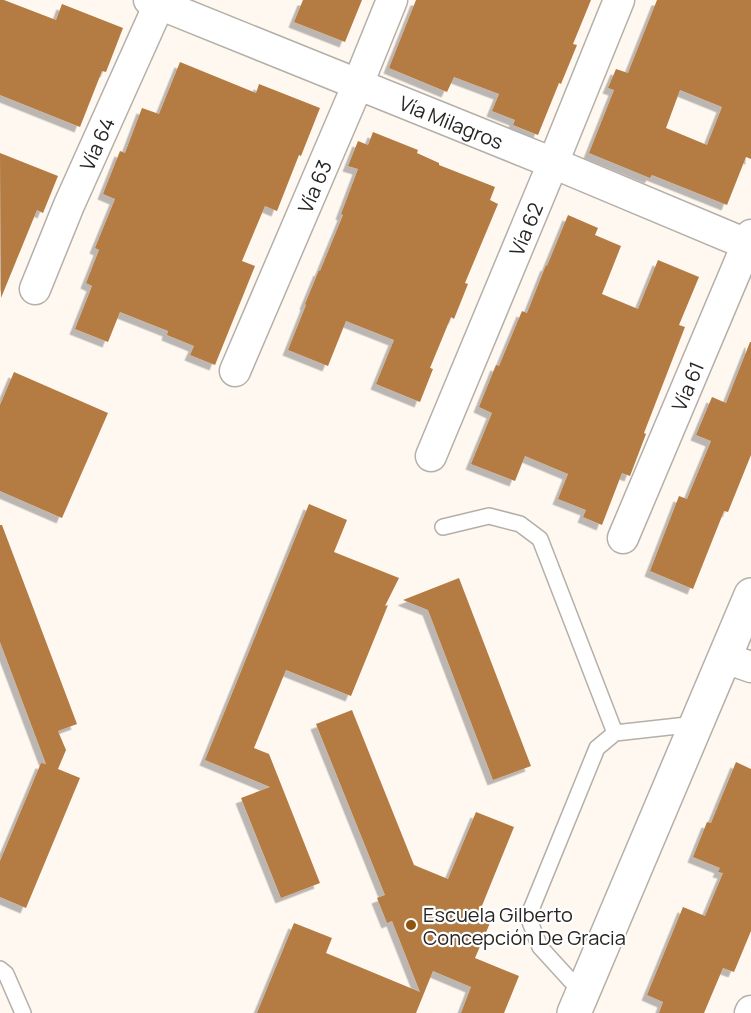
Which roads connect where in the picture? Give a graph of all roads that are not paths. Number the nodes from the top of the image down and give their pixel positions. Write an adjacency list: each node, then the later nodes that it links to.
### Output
1 (392, 0): 4 (street, Vía 63)
2 (619, 0): 5 (street, Vía 62)
3 (156, 2): 4 (street, Vía Milagros); 7 (street, Vía 64)
4 (358, 84): 5 (street, Vía Milagros); 8 (street, Vía 63)
5 (553, 163): 6 (street, Vía Milagros); 9 (street, Vía 62)
6 (750, 241): 11 (street, Vía 61)
7 (35, 289)
8 (234, 371)
9 (431, 456)
10 (443, 527): 15 (lane)
11 (623, 538)
12 (751, 595): 13 (street)
13 (738, 663): 14 (street)
14 (696, 724): 15 (lane); 17 (street)
15 (615, 733): 17 (lane)
16 (0, 969): 18 (lane)
17 (578, 1003)
18 (22, 1013)

